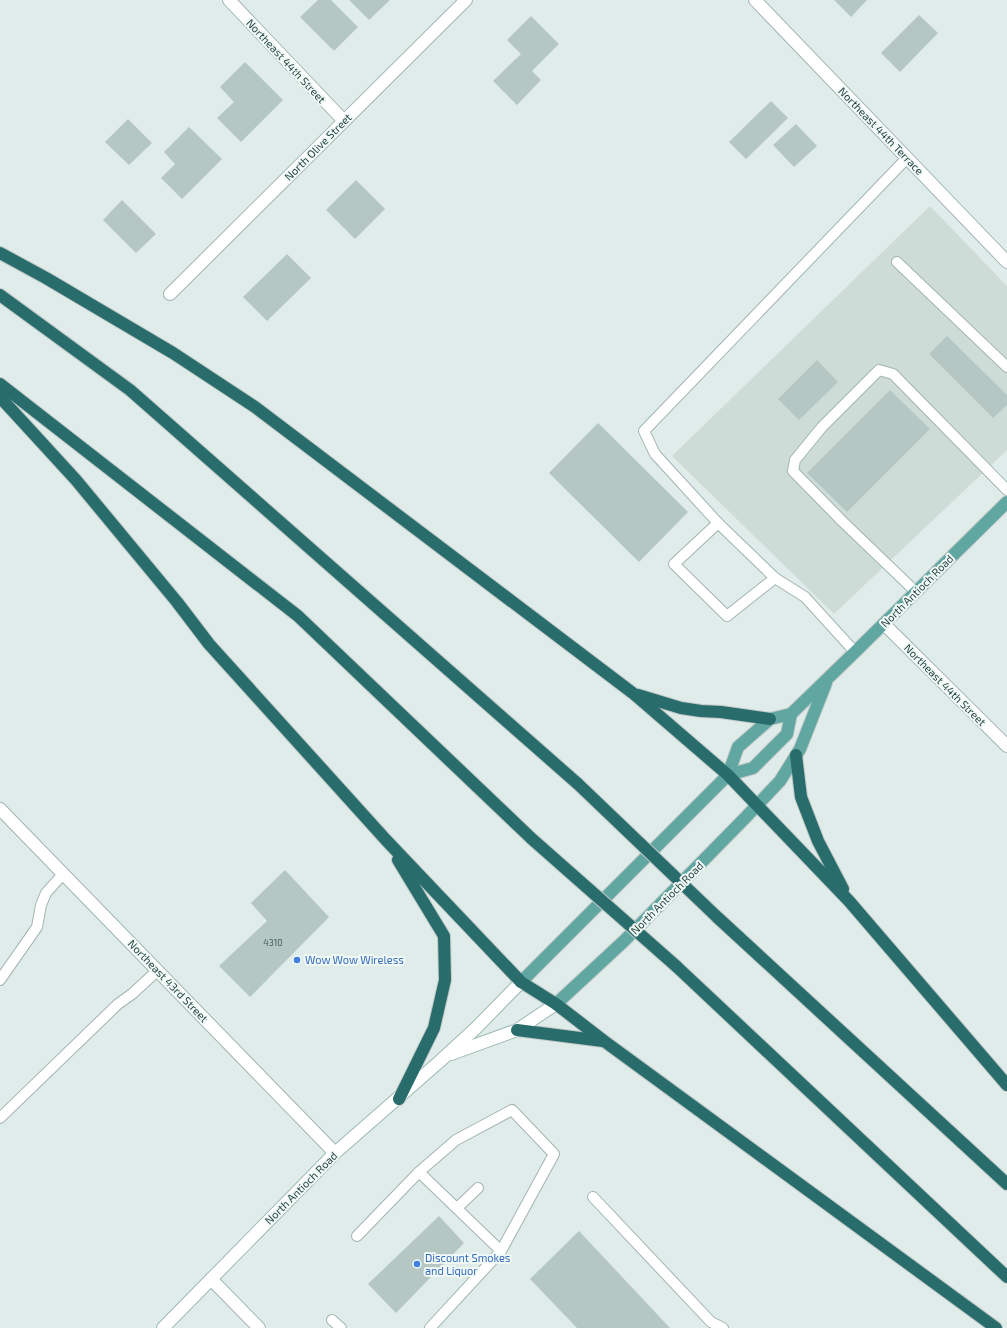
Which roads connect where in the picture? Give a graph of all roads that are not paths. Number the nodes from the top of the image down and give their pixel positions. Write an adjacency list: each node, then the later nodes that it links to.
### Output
1 (229, 0): 4 (street, Northeast 44th Street)
2 (466, 0): 4 (street, North Olive Street)
3 (755, 0): 5 (street, Northeast 44th Terrace)
4 (344, 121): 9 (street, North Olive Street)
5 (907, 158): 8 (street, Northeast 44th Terrace); 16 (lane)
6 (0, 253): 22 (highway)
7 (897, 262): 11 (lane)
8 (1007, 262)
9 (170, 294)
10 (0, 295): 45 (highway, bridge)
11 (1007, 367)
12 (0, 384): 51 (highway, bridge)
13 (0, 397): 30 (highway)
14 (1007, 490): 18 (lane)
15 (1007, 502): 18 (main road, North Antioch Road)
16 (718, 523): 17 (lane); 17 (lane)
17 (775, 578): 20 (lane)
18 (916, 592): 19 (main road, North Antioch Road)
19 (884, 624): 20 (main road, North Antioch Road); 25 (street, Northeast 44th Street)
20 (855, 652): 21 (main road, North Antioch Road)
21 (827, 679): 23 (main road, North Antioch Road); 26 (main road, North Antioch Road)
22 (634, 694): 24 (highway); 27 (highway)
23 (791, 714): 24 (main road, North Antioch Road); 27 (main road, North Antioch Road)
24 (770, 719): 27 (main road, North Antioch Road)
25 (1007, 746)
26 (796, 755): 28 (main road, North Antioch Road); 32 (highway)
27 (728, 775): 28 (highway); 35 (main road, North Antioch Road)
28 (758, 806): 32 (highway); 36 (main road, North Antioch Road)
29 (0, 810): 31 (street, Northeast 43rd Street)
30 (386, 840): 35 (highway); 41 (highway)
31 (63, 874): 33 (street, Northeast 43rd Street); 34 (lane)
32 (849, 901): 40 (highway)
33 (157, 971): 42 (lane); 43 (street, Northeast 43rd Street)
34 (0, 980)
35 (521, 982): 36 (highway); 39 (street, North Antioch Road)
36 (556, 1004): 37 (street, North Antioch Road); 38 (highway)
37 (517, 1030): 38 (highway); 39 (street, North Antioch Road)
38 (604, 1041): 59 (highway)
39 (446, 1056): 41 (street, North Antioch Road)
40 (1007, 1085)
41 (399, 1099): 43 (street, North Antioch Road)
42 (0, 1118)
43 (335, 1153): 52 (street, North Antioch Road)
44 (419, 1172): 48 (lane); 49 (lane); 50 (lane)
45 (1007, 1184)
46 (478, 1188): 48 (lane)
47 (593, 1197): 58 (lane)
48 (457, 1208): 50 (lane)
49 (357, 1236)
50 (501, 1251): 57 (lane)
51 (1007, 1277)
52 (211, 1279): 54 (street, North Antioch Road); 55 (street)
53 (332, 1320): 56 (lane)
54 (163, 1328)
55 (259, 1328)
56 (341, 1328)
57 (430, 1328)
58 (723, 1328)
59 (996, 1328)

